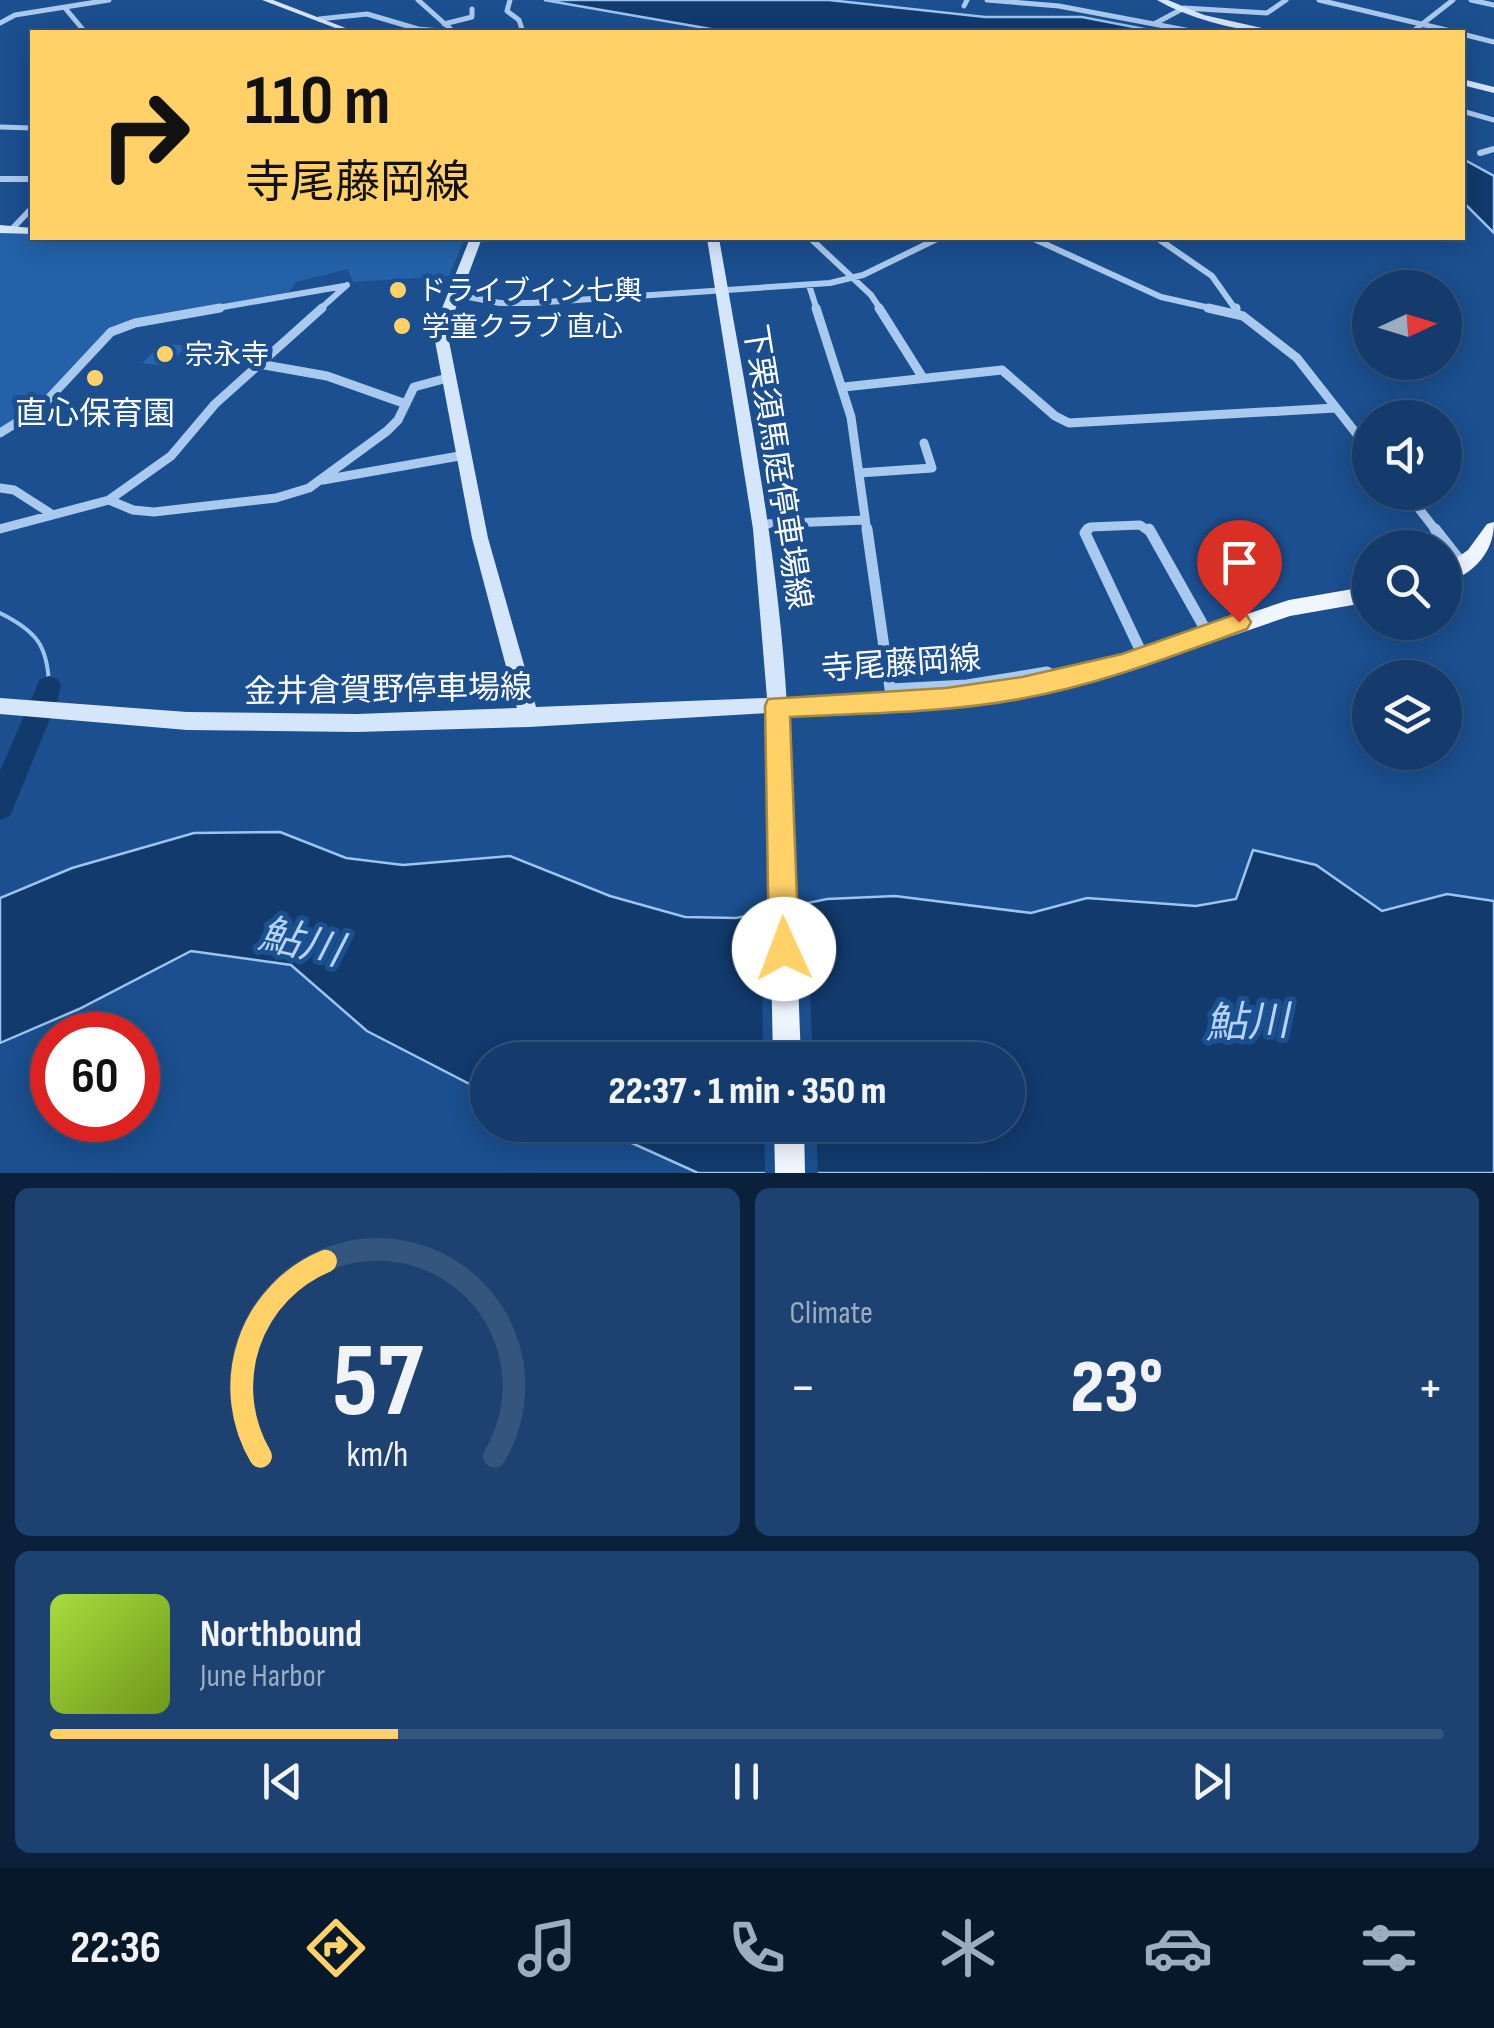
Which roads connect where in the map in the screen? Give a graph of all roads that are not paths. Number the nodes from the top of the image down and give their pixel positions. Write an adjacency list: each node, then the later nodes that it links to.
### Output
1 (108, 0): 13 (street)
2 (266, 0): 17 (main road)
3 (418, 0): 20 (street)
4 (510, 0): 27 (street)
5 (987, 0): 21 (street)
6 (1286, 0): 16 (street)
7 (1319, 0): 22 (street)
8 (1453, 0): 22 (street)
9 (1471, 0): 12 (street)
10 (1163, 1): 11 (street); 15 (main road)
11 (1211, 4): 15 (street); 16 (street)
12 (1494, 5)
13 (65, 8): 18 (street); 23 (street)
14 (472, 9): 20 (street)
15 (1180, 9): 19 (main road); 21 (street)
16 (1230, 10): 19 (street)
17 (318, 19): 24 (main road); 25 (street)
18 (0, 23)
19 (1230, 23): 29 (main road)
20 (444, 24): 26 (street)
21 (1154, 24): 28 (street)
22 (1422, 25): 30 (street); 31 (street)
23 (82, 30)
24 (347, 30)
25 (412, 30)
26 (451, 30)
27 (522, 30)
28 (1186, 30)
29 (1266, 30)
30 (1415, 30)
31 (1445, 30)
32 (1465, 35): 33 (street)
33 (1494, 42)
34 (1465, 83): 35 (main road)
35 (1494, 90)
36 (1465, 112): 37 (street)
37 (1480, 116): 38 (street); 39 (street)
38 (1494, 120)
39 (1465, 121)
40 (0, 128): 41 (street)
41 (30, 128)
42 (1494, 148): 43 (street)
43 (1480, 153)
44 (0, 179): 45 (street)
45 (30, 179)
46 (30, 210): 47 (street)
47 (6, 229)
48 (475, 240): 57 (main road)
49 (713, 240): 56 (main road, 下栗須馬庭停車場線)
50 (812, 240): 54 (street)
51 (935, 240): 54 (street)
52 (1036, 240): 58 (street)
53 (1159, 240): 58 (street)
54 (854, 278): 55 (street); 61 (street)
55 (809, 285): 56 (street); 62 (street)
56 (722, 293): 57 (street); 75 (main road, 下栗須馬庭停車場線)
57 (453, 294): 60 (main road)
58 (1236, 312): 64 (street)
59 (259, 364): 63 (street); 66 (street); 72 (street)
60 (450, 376): 63 (street); 68 (main road)
61 (923, 378): 62 (street); 64 (street)
62 (844, 387): 69 (street)
63 (406, 404): 70 (street)
64 (1335, 408): 65 (street)
65 (1352, 429)
66 (0, 433)
67 (924, 443): 69 (street)
68 (465, 456): 70 (street); 85 (main road)
69 (858, 473): 74 (street)
70 (322, 480): 72 (street)
71 (0, 488): 73 (street)
72 (109, 500): 73 (street)
73 (50, 513): 76 (street)
74 (864, 520): 75 (street); 82 (street)
75 (764, 524): 84 (main road, 下栗須馬庭停車場線)
76 (0, 529)
77 (1494, 529): 78 (main road)
78 (1462, 563)
79 (1352, 597): 80 (main road, 寺尾藤岡線)
80 (1208, 634): 81 (main road, 寺尾藤岡線); 81 (street)
81 (1143, 656): 82 (main road, 寺尾藤岡線)
82 (1059, 680): 84 (main road, 寺尾藤岡線)
83 (0, 706): 85 (main road, 金井倉賀野停車場線)
84 (777, 717): 85 (main road, 金井倉賀野停車場線); 86 (main road)
85 (529, 718)
86 (786, 1042)
87 (789, 1142): 88 (main road)
88 (790, 1173)

